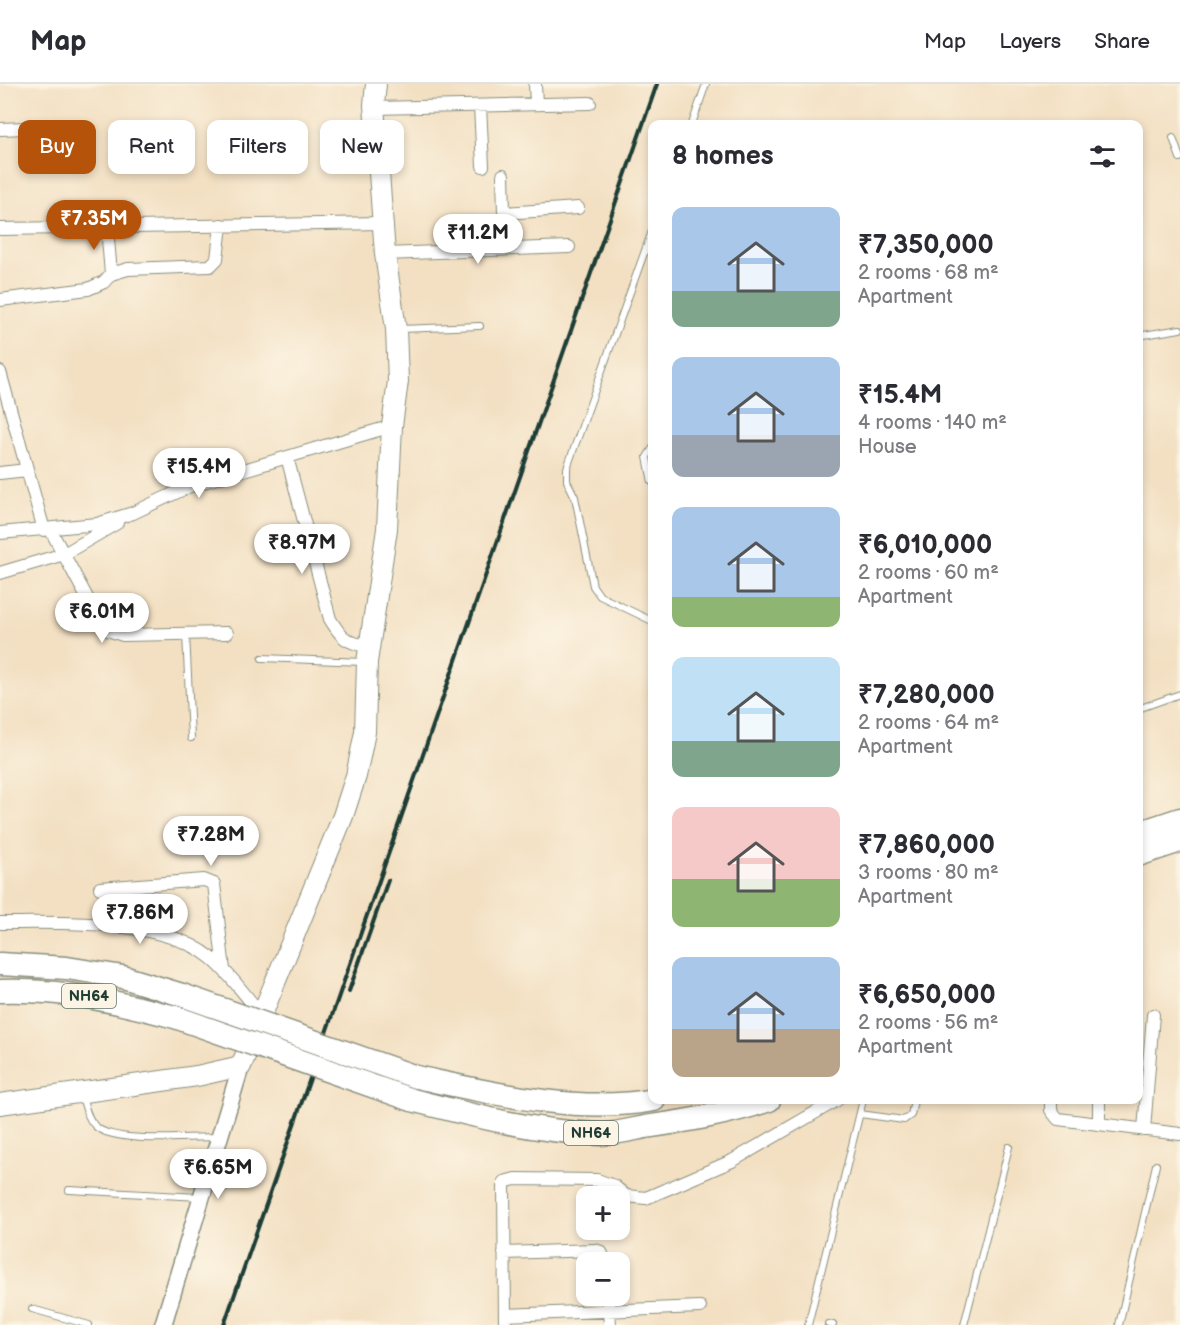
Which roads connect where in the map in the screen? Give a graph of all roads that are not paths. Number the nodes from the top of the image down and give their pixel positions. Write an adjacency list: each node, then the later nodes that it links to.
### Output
1 (376, 84): 7 (main road)
2 (535, 84): 5 (street)
3 (706, 84): 8 (lane)
4 (590, 103): 5 (street)
5 (536, 104): 6 (street)
6 (480, 106): 7 (street); 13 (street)
7 (375, 108): 17 (main road)
8 (693, 120)
9 (18, 128): 10 (street)
10 (0, 129)
11 (1173, 138): 12 (lane)
12 (1180, 158)
13 (483, 166)
14 (503, 175): 16 (street)
15 (578, 208): 16 (street)
16 (504, 213): 23 (street)
17 (383, 223): 18 (street); 24 (main road)
18 (220, 225): 19 (street); 25 (street)
19 (107, 227): 20 (street); 25 (street)
20 (0, 229)
21 (648, 242): 41 (lane)
22 (569, 247): 23 (street)
23 (505, 249): 24 (street)
24 (385, 254): 28 (main road)
25 (111, 274): 26 (street)
26 (0, 300)
27 (480, 326): 28 (lane)
28 (396, 329): 32 (main road)
29 (1180, 329): 30 (lane)
30 (1143, 335)
31 (0, 374): 34 (street)
32 (392, 426): 33 (street); 44 (main road)
33 (286, 457): 36 (street); 44 (street)
34 (27, 470): 35 (street); 37 (street)
35 (0, 473)
36 (133, 513): 37 (street); 39 (street)
37 (47, 529): 38 (street); 39 (street)
38 (0, 533)
39 (64, 555): 40 (street); 43 (street)
40 (0, 573)
41 (648, 619)
42 (227, 633): 43 (street)
43 (186, 634): 48 (lane)
44 (368, 654): 45 (lane); 58 (main road)
45 (262, 658)
46 (1180, 694): 47 (lane)
47 (1143, 707)
48 (190, 738)
49 (1180, 819): 50 (highway)
50 (1143, 831)
51 (1180, 841): 52 (highway)
52 (1143, 853)
53 (100, 888): 56 (street)
54 (0, 923): 56 (street)
55 (0, 964): 62 (highway, NH64, bridge)
56 (224, 970): 58 (street)
57 (0, 991): 64 (highway, NH64, bridge)
58 (262, 1015): 60 (main road)
59 (1153, 1015): 72 (street)
60 (241, 1066): 61 (main road); 74 (main road)
61 (80, 1093): 63 (main road); 74 (lane)
62 (648, 1100)
63 (0, 1104)
64 (756, 1104)
65 (830, 1104): 80 (street)
66 (862, 1104): 70 (lane)
67 (913, 1104): 70 (lane)
68 (1051, 1104): 71 (street)
69 (1099, 1104): 71 (street)
70 (860, 1114): 89 (lane)
71 (1099, 1124): 72 (street)
72 (1144, 1130): 73 (street)
73 (1180, 1134)
74 (222, 1137): 78 (main road)
75 (1009, 1147): 90 (lane)
76 (1156, 1165): 91 (lane)
77 (69, 1190): 78 (lane)
78 (201, 1197): 87 (main road)
79 (601, 1252): 80 (street)
80 (504, 1253): 85 (street)
81 (609, 1306): 84 (street)
82 (700, 1307): 84 (street)
83 (32, 1309): 86 (lane)
84 (609, 1311): 85 (street); 88 (street)
85 (505, 1320)
86 (89, 1325)
87 (163, 1325)
88 (610, 1325)
89 (808, 1325)
90 (964, 1325)
91 (1119, 1325)

